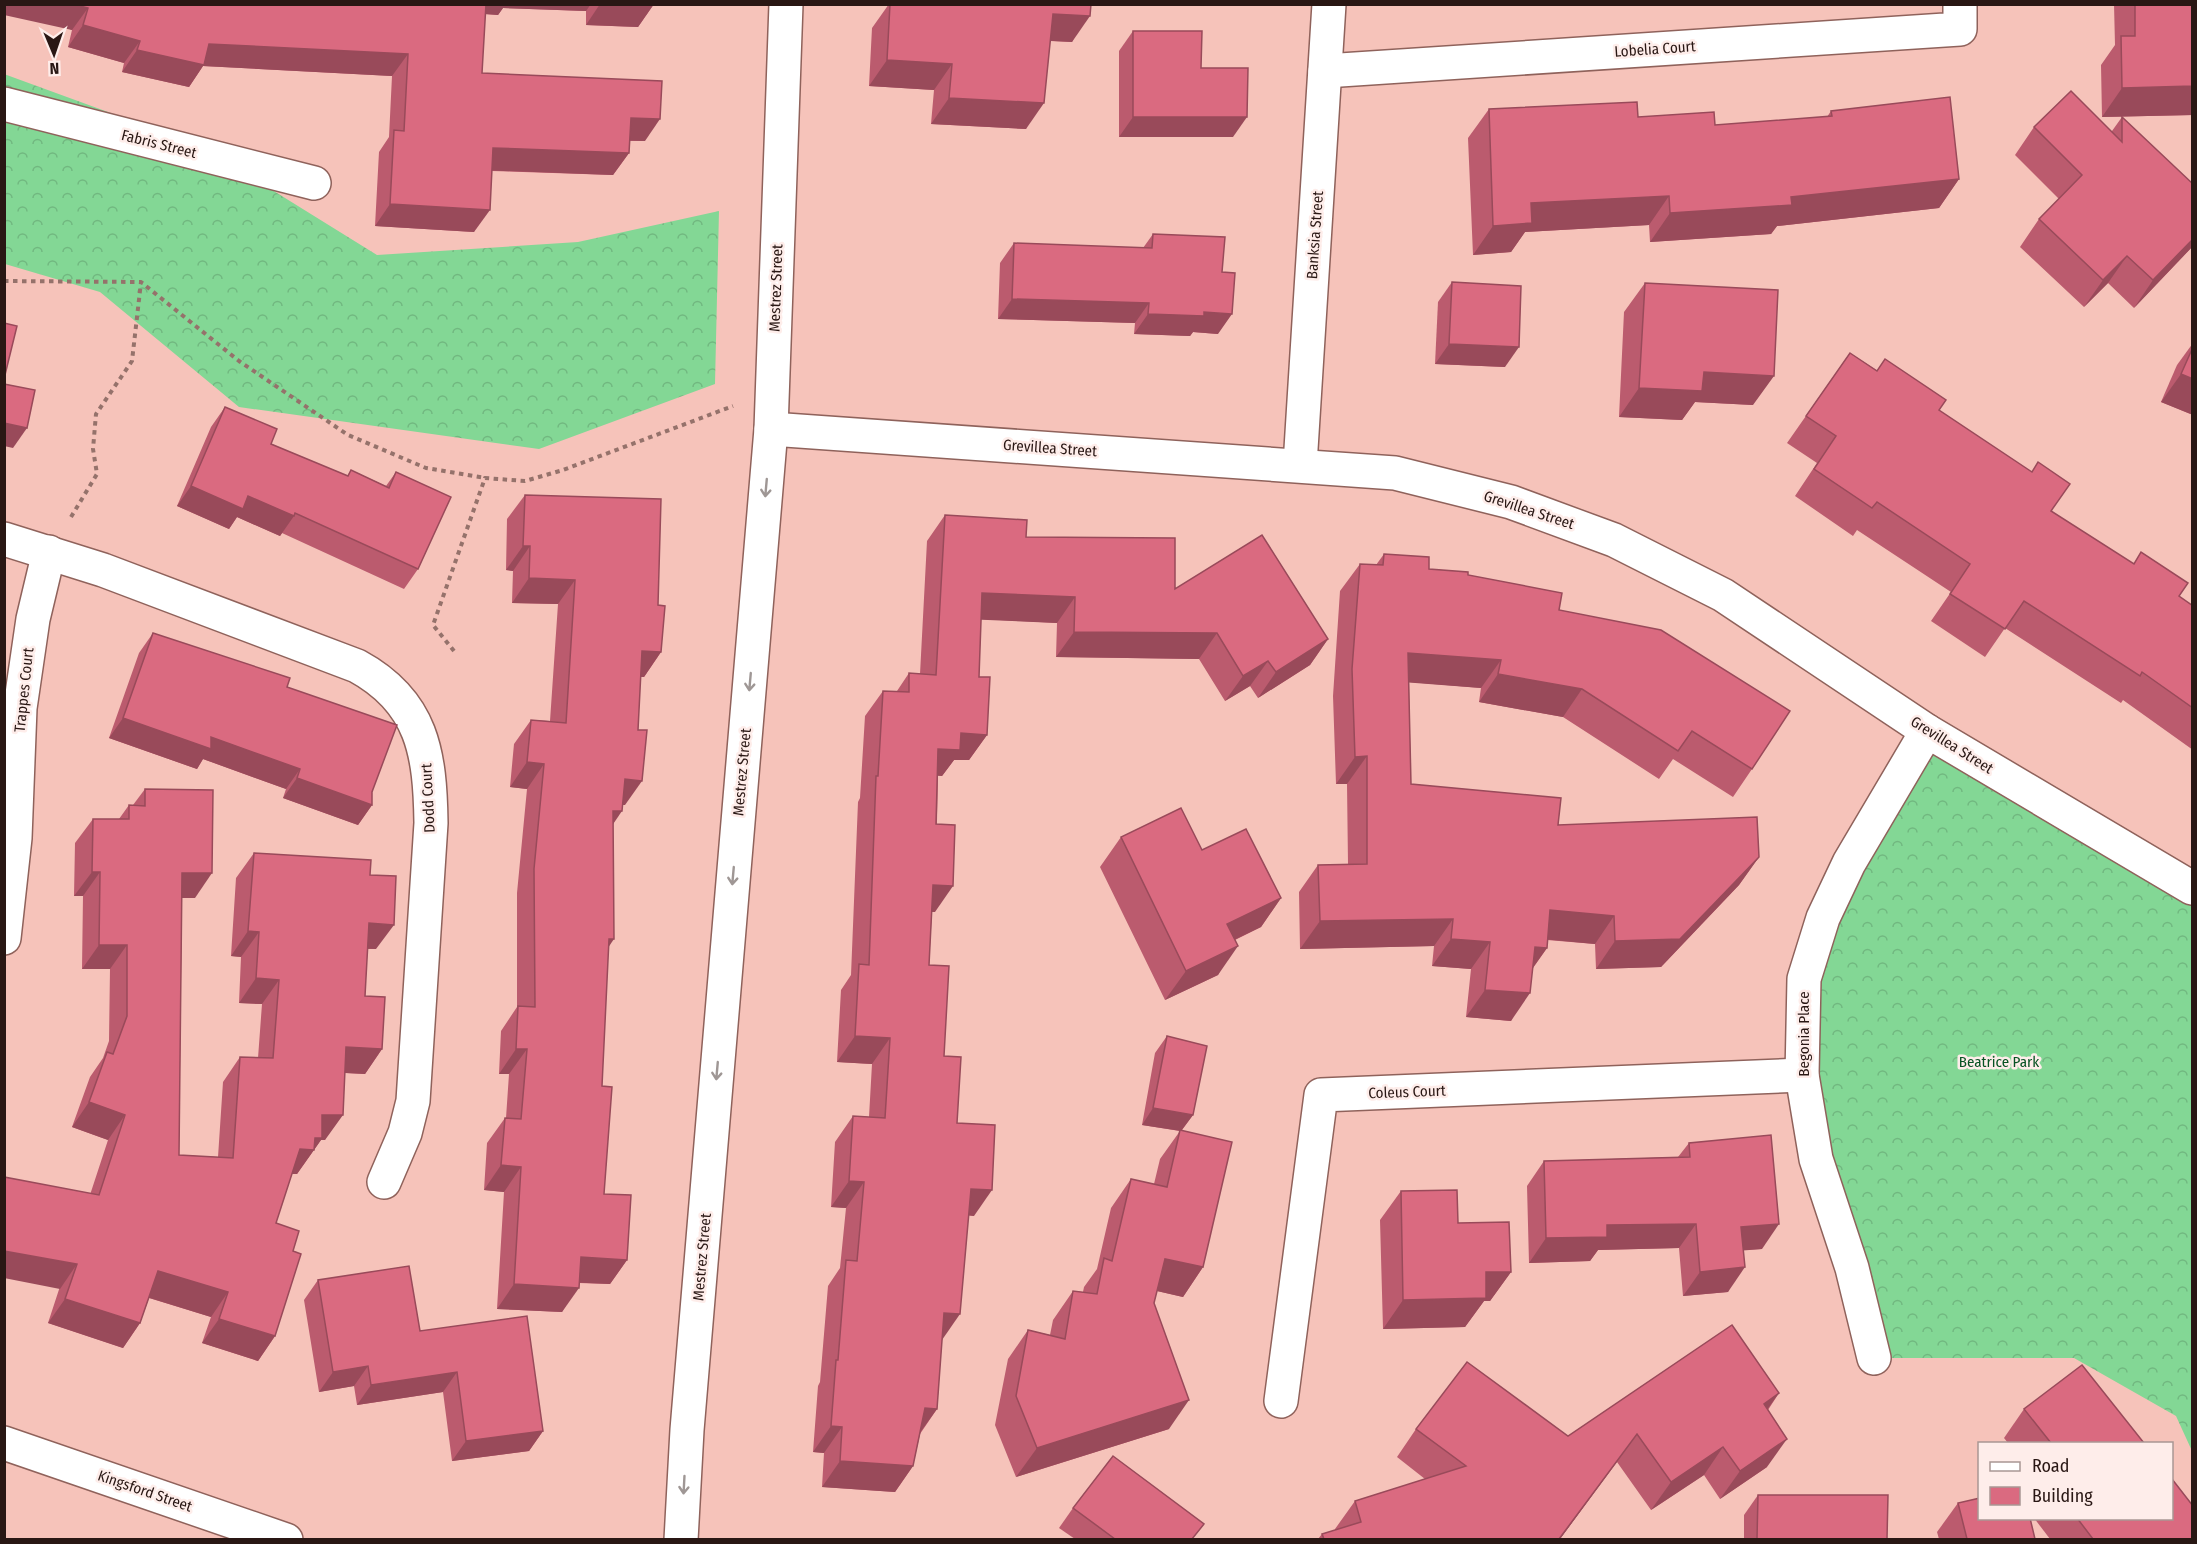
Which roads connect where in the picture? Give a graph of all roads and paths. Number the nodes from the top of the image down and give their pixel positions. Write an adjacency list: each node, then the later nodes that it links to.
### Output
1 (786, 4): 9 (street, Mestrez Street)
2 (1329, 4): 4 (street, Banksia Street)
3 (1960, 4): 4 (street, Lobelia Court)
4 (1325, 71): 10 (street, Banksia Street)
5 (4, 104): 6 (street, Fabris Street)
6 (314, 183)
7 (4, 281): 8 (path)
8 (141, 282): 11 (path); 13 (path)
9 (771, 429): 10 (street, Grevillea Street); 11 (path); 24 (street, Mestrez Street, one-way to 24)
10 (1300, 465): 15 (street, Grevillea Street)
11 (485, 478): 14 (path)
12 (4, 539): 13 (street, Dodd Court)
13 (49, 552): 17 (street, Trappes Court); 19 (street, Dodd Court)
14 (454, 651)
15 (1928, 731): 16 (street, Grevillea Street); 18 (street, Begonia Place)
16 (2193, 888)
17 (4, 938)
18 (1802, 1075): 20 (street, Begonia Place); 21 (street, Coleus Court)
19 (384, 1182)
20 (1875, 1358)
21 (1281, 1401)
22 (4, 1443): 23 (street, Kingsford Street)
23 (286, 1539)
24 (681, 1539)

